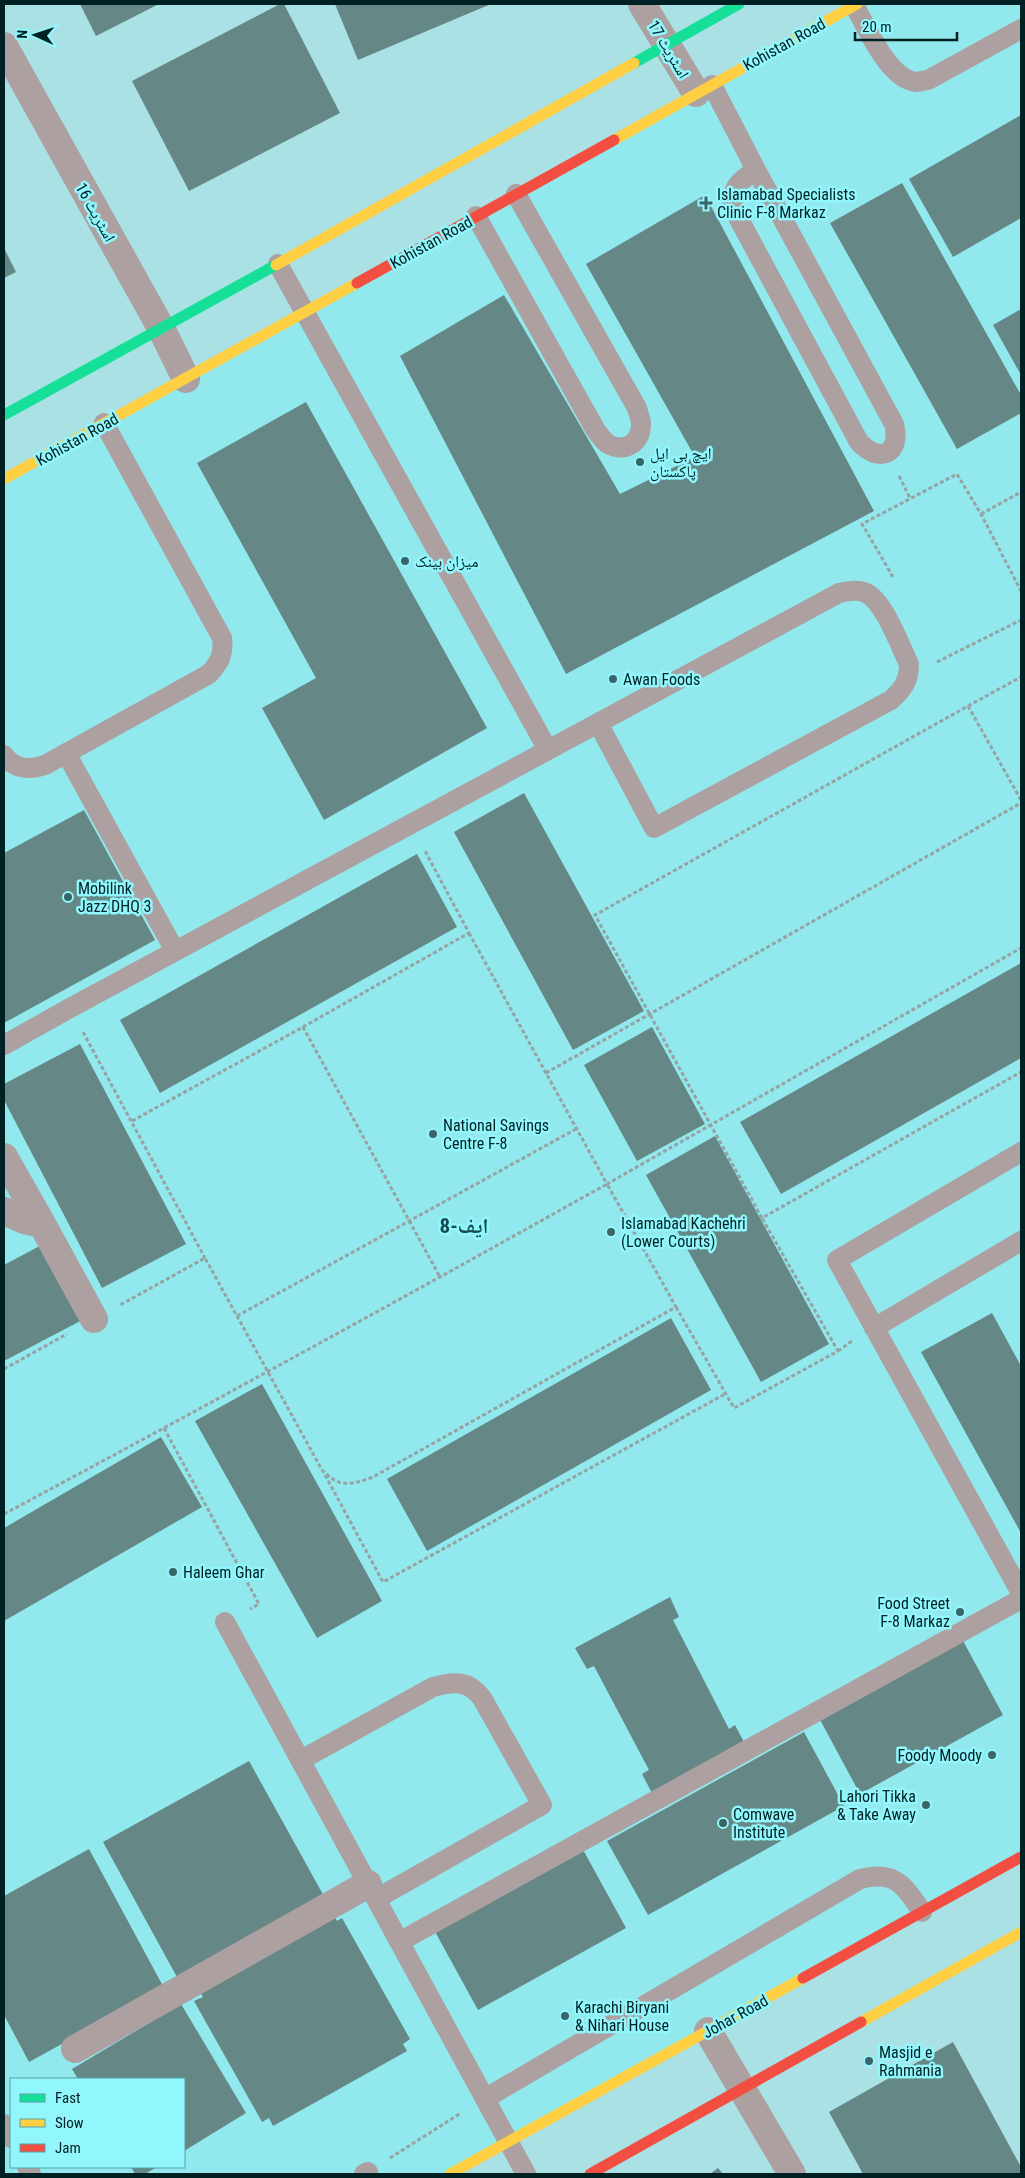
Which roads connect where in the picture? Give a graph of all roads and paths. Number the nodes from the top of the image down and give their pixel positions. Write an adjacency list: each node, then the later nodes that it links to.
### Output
1 (642, 4): 5 (street, اسٹریٹ 17)
2 (739, 4): 5 (street)
3 (856, 4): 4 (lane); 7 (street, Kohistan Road)
4 (1021, 29)
5 (666, 45): 7 (street, اسٹریٹ 17); 11 (street)
6 (4, 46): 13 (street, اسٹریٹ 16)
7 (704, 89): 8 (lane); 9 (street, Kohistan Road)
8 (756, 170): 8 (lane)
9 (516, 194): 10 (street, Kohistan Road); 10 (lane)
10 (476, 216): 12 (street, Kohistan Road)
11 (278, 264): 12 (lane); 13 (street)
12 (305, 312): 14 (street, Kohistan Road); 29 (lane)
13 (161, 328): 14 (street, اسٹریٹ 16); 15 (street)
14 (186, 378): 16 (street, Kohistan Road)
15 (4, 415)
16 (104, 423): 17 (street, Kohistan Road); 30 (lane)
17 (4, 479)
18 (1021, 492): 19 (path)
19 (981, 514): 20 (path); 21 (path)
20 (895, 580)
21 (1021, 591)
22 (1021, 620): 24 (path)
23 (933, 653): 24 (path)
24 (938, 661): 25 (path)
25 (909, 676): 28 (lane); 28 (lane)
26 (1021, 678): 27 (path)
27 (968, 706): 32 (path); 38 (path)
28 (598, 723): 29 (lane)
29 (548, 750): 33 (lane)
30 (66, 753): 31 (lane); 36 (lane)
31 (4, 755)
32 (1021, 801): 38 (path)
33 (410, 824): 34 (path); 36 (lane)
34 (469, 933): 39 (path); 42 (path)
35 (1021, 948): 44 (path)
36 (174, 951): 37 (lane)
37 (70, 1008): 40 (lane); 43 (path)
38 (650, 1014): 42 (path); 44 (path)
39 (302, 1027): 43 (path); 51 (path)
40 (4, 1045)
41 (1021, 1072): 50 (path)
42 (546, 1073): 45 (path)
43 (132, 1122): 54 (path)
44 (711, 1125): 48 (path); 50 (path)
45 (576, 1129): 48 (path); 51 (path)
46 (1021, 1152): 59 (lane)
47 (4, 1157): 52 (street)
48 (607, 1184): 55 (path); 56 (path)
49 (4, 1211): 52 (street)
50 (762, 1218): 62 (path)
51 (409, 1222): 55 (path); 57 (path)
52 (42, 1224): 58 (street)
53 (1021, 1240): 59 (lane)
54 (205, 1258): 57 (path); 58 (path)
55 (440, 1277): 61 (path)
56 (676, 1307): 62 (path); 64 (path)
57 (237, 1316): 61 (path)
58 (94, 1319): 60 (path)
59 (874, 1328): 66 (lane)
60 (4, 1369)
61 (268, 1371): 63 (path); 64 (path)
62 (725, 1394): 64 (path)
63 (164, 1428): 65 (path); 68 (path)
64 (322, 1470)
65 (4, 1514)
66 (1021, 1593)
67 (1021, 1600): 74 (lane)
68 (225, 1622): 69 (lane)
69 (300, 1760): 71 (lane); 71 (lane)
70 (1021, 1856): 72 (street, Johar Road)
71 (372, 1892): 74 (lane); 76 (street)
72 (922, 1912): 75 (street, Johar Road); 78 (lane)
73 (1021, 1932): 77 (street)
74 (399, 1942): 78 (lane)
75 (708, 2031): 77 (street); 81 (street, Johar Road)
76 (76, 2049)
77 (741, 2089): 85 (street); 86 (street)
78 (486, 2098): 81 (lane); 82 (path)
79 (4, 2124): 80 (lane)
80 (10, 2136)
81 (508, 2142): 83 (street, Johar Road); 84 (lane)
82 (366, 2173)
83 (450, 2174)
84 (526, 2174)
85 (590, 2174)
86 (792, 2174)

